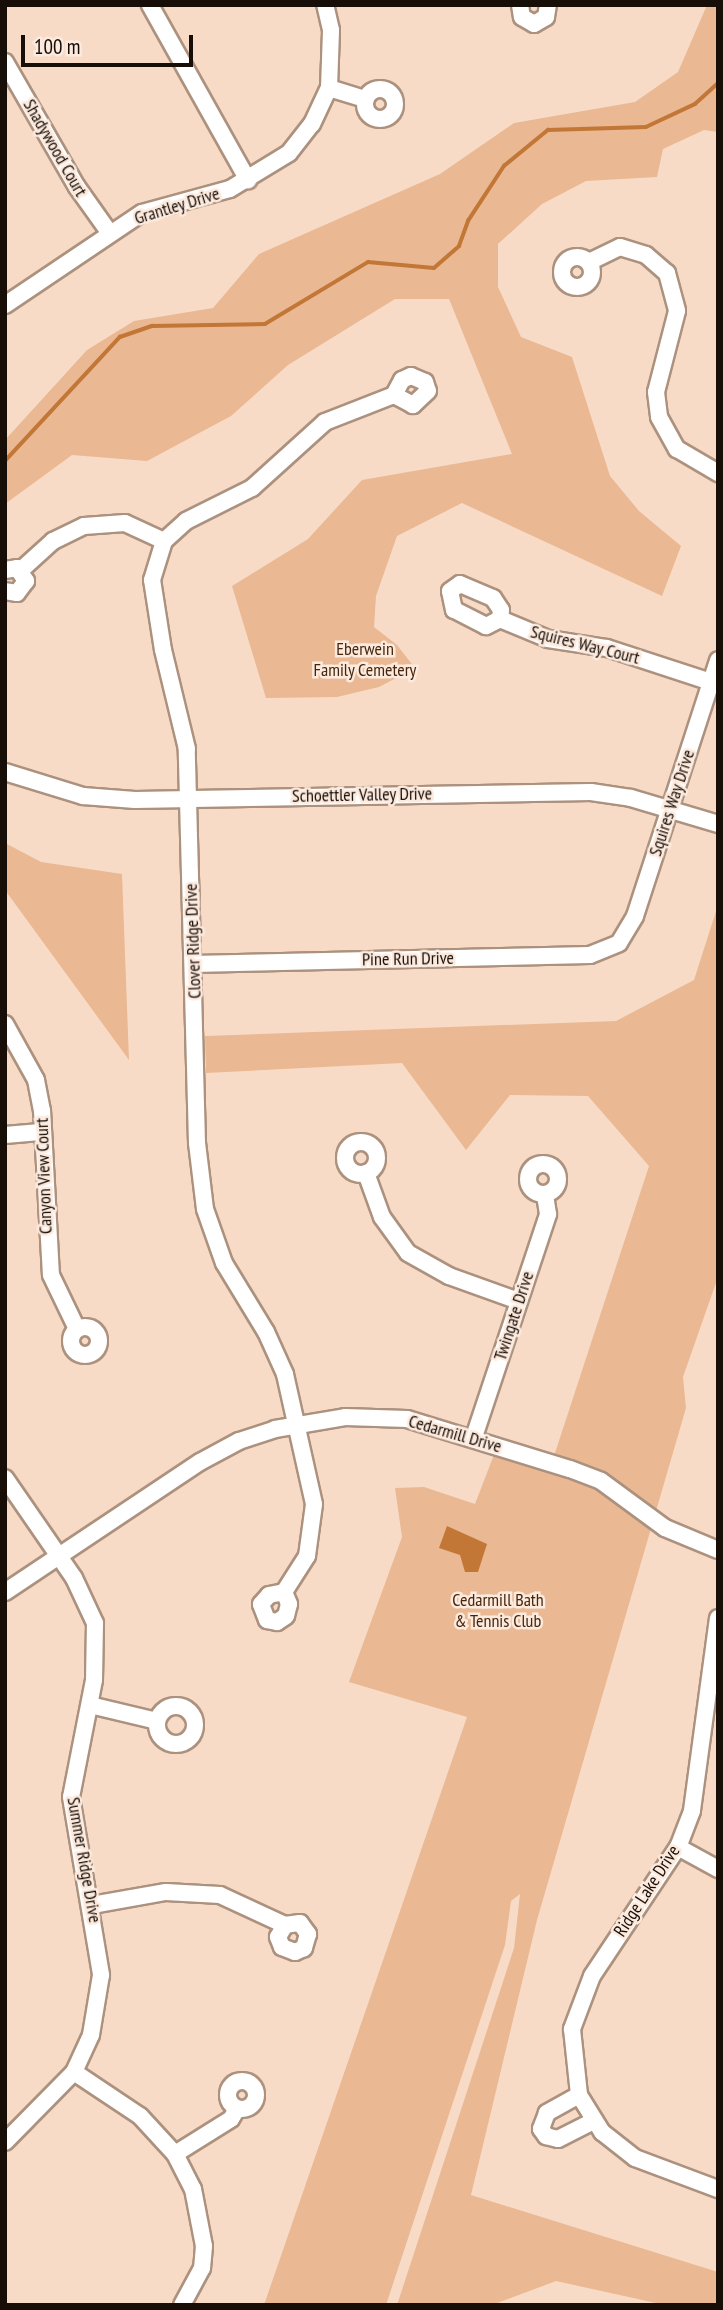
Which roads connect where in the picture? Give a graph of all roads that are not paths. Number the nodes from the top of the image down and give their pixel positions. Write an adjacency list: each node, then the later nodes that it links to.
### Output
1 (150, 5): 8 (street)
2 (325, 5): 6 (street, Grantley Drive)
3 (520, 5): 4 (street)
4 (548, 5)
5 (5, 62): 9 (street, Shadywood Court)
6 (329, 88): 7 (street); 8 (street, Grantley Drive)
7 (364, 99)
8 (248, 180): 9 (street, Grantley Drive)
9 (109, 232): 11 (street, Grantley Drive)
10 (589, 262): 13 (street)
11 (5, 305)
12 (394, 395): 14 (street)
13 (718, 473)
14 (164, 541): 15 (street); 21 (street, Clover Ridge Drive)
15 (13, 570): 16 (street)
16 (5, 591)
17 (500, 619): 19 (street, Squires Way Court)
18 (718, 660): 19 (street, Squires Way Drive)
19 (711, 682): 22 (street, Squires Way Drive)
20 (5, 772): 21 (street, Schoettler Valley Drive)
21 (188, 799): 22 (street, Schoettler Valley Drive); 25 (street, Clover Ridge Drive)
22 (671, 809): 23 (street, Schoettler Valley Drive); 24 (street, Squires Way Drive)
23 (718, 824)
24 (619, 943): 25 (street, Pine Run Drive)
25 (193, 964): 33 (street, Clover Ridge Drive)
26 (5, 1024): 27 (street, Canyon View Court)
27 (43, 1132): 28 (street); 32 (street, Canyon View Court)
28 (5, 1135)
29 (366, 1173): 31 (street)
30 (545, 1194): 31 (street, Twingate Drive)
31 (519, 1301): 34 (street, Twingate Drive)
32 (77, 1329)
33 (299, 1424): 34 (street, Cedarmill Drive); 37 (street, Cedarmill Drive); 39 (street, Clover Ridge Drive)
34 (474, 1437): 36 (street, Cedarmill Drive)
35 (5, 1478): 37 (street, Summer Ridge Drive)
36 (718, 1550)
37 (58, 1557): 38 (street, Cedarmill Drive); 41 (street, Summer Ridge Drive)
38 (5, 1592)
39 (284, 1592)
40 (718, 1618): 43 (street, Ridge Lake Drive)
41 (90, 1706): 42 (street); 46 (street, Summer Ridge Drive)
42 (157, 1721)
43 (712, 1721): 44 (street, Ridge Lake Drive)
44 (678, 1847): 45 (street); 49 (street, Ridge Lake Drive)
45 (718, 1869)
46 (92, 1905): 47 (street); 48 (street, Summer Ridge Drive)
47 (285, 1925)
48 (75, 2072): 52 (street, Summer Ridge Drive); 53 (street)
49 (579, 2095): 51 (street, Ridge Lake Drive); 51 (street)
50 (237, 2109): 53 (street)
51 (590, 2116): 54 (street)
52 (5, 2142)
53 (175, 2154): 55 (street)
54 (718, 2189)
55 (182, 2305)

